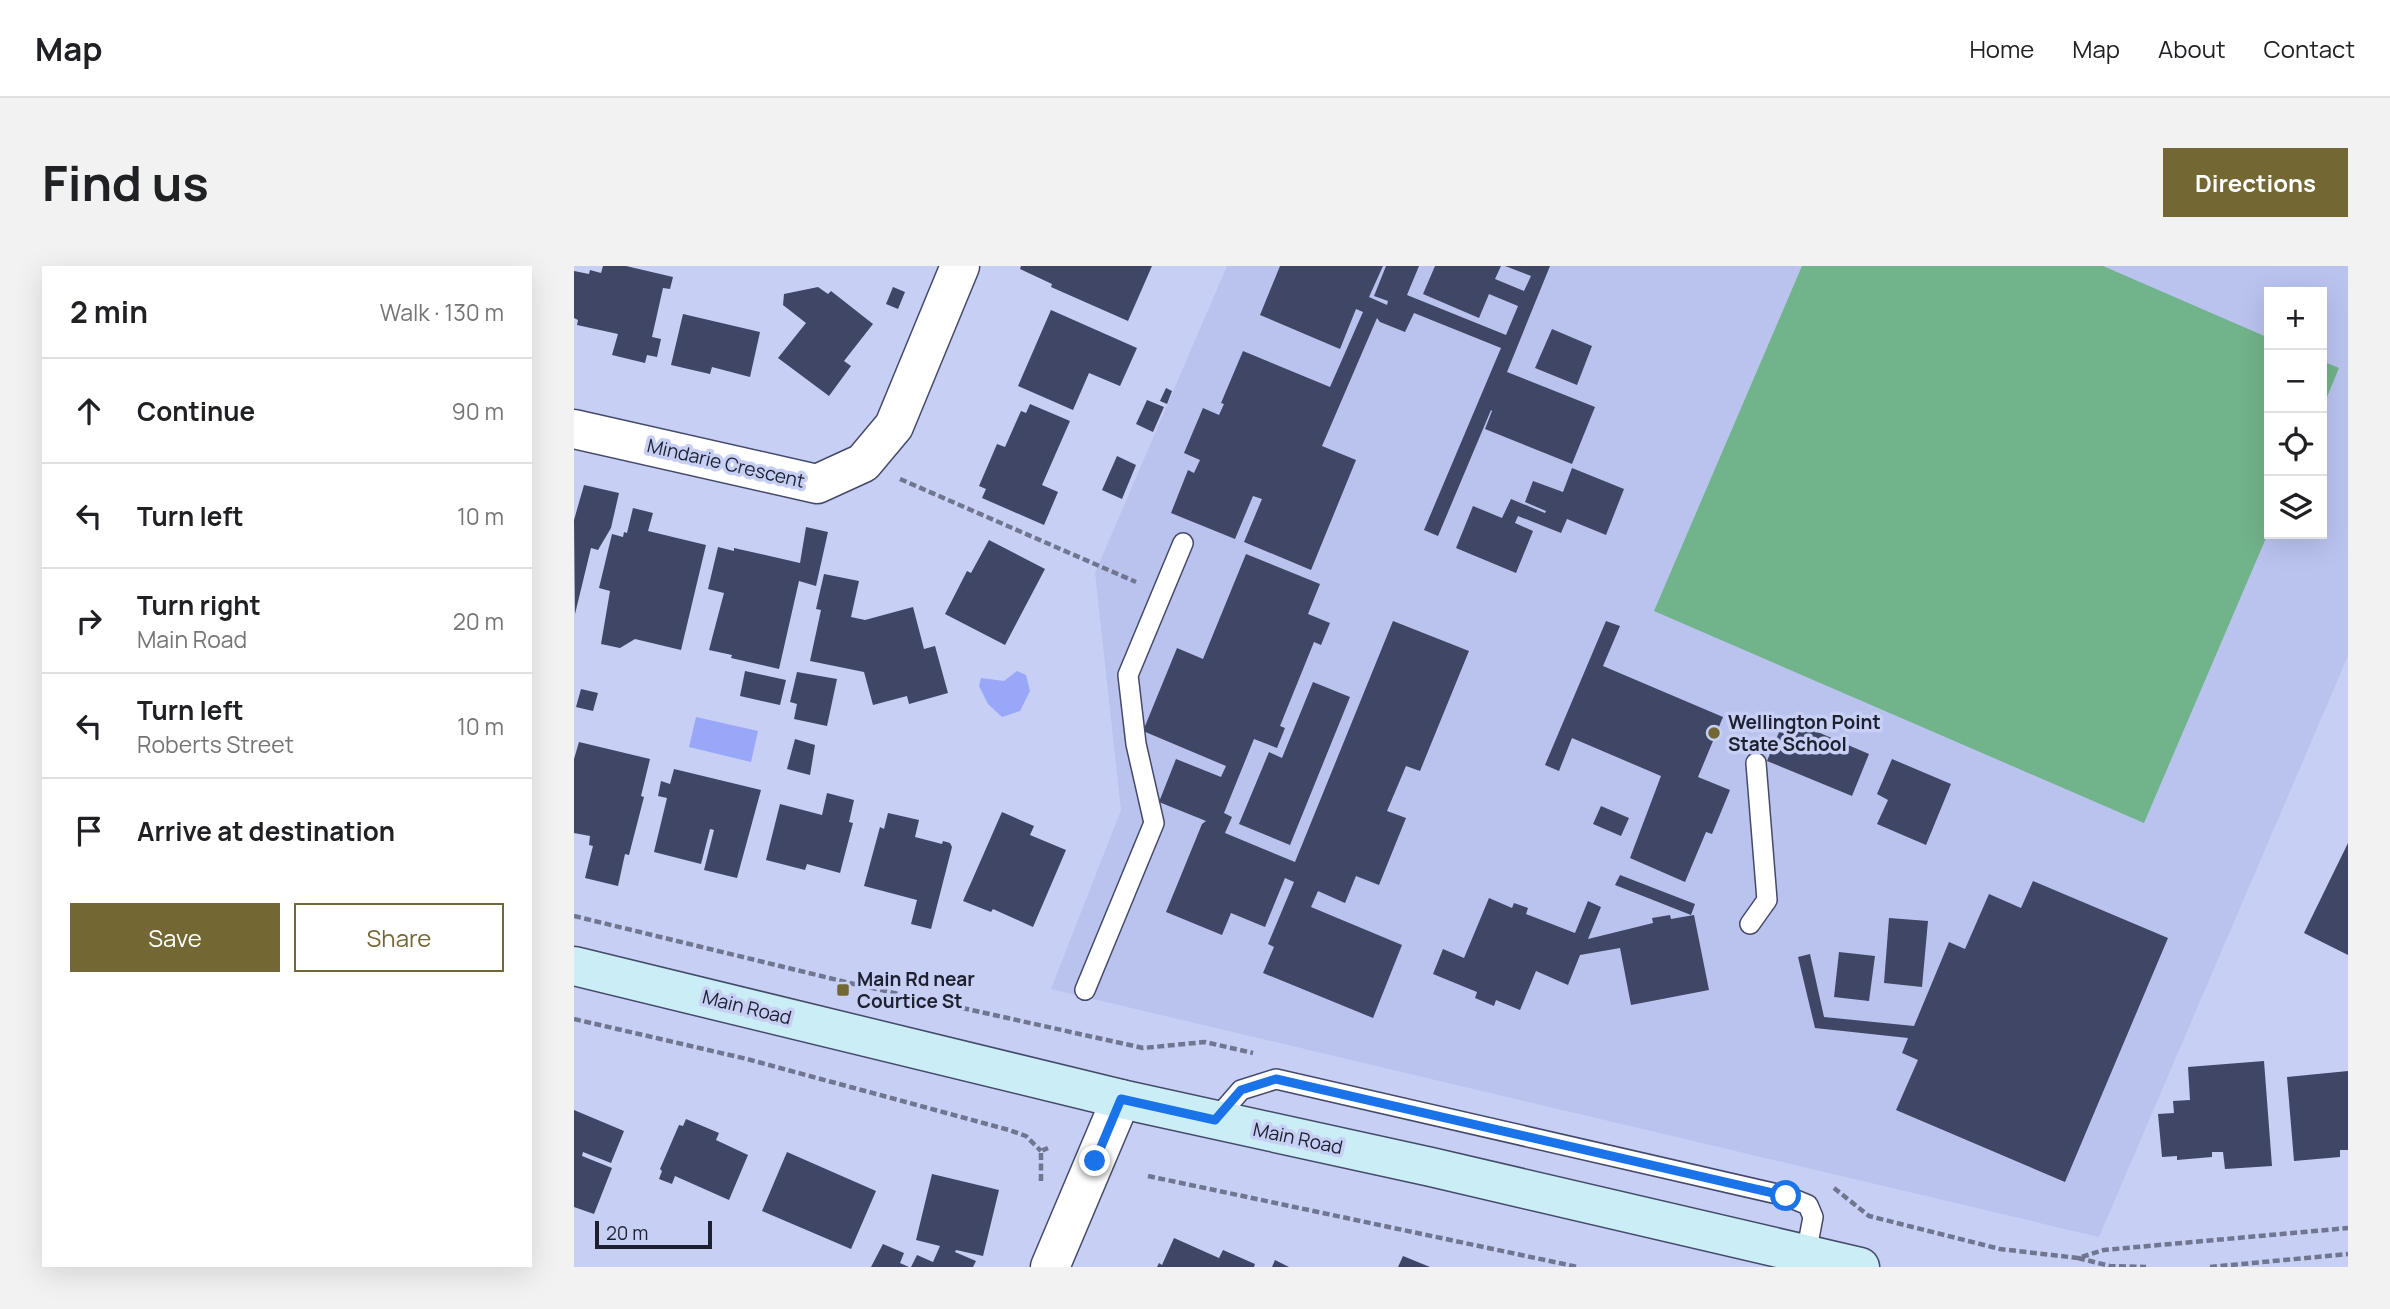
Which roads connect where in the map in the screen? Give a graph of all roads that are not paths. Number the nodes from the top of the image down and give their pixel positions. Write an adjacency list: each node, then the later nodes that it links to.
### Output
1 (960, 266): 2 (street, Mindarie Crescent)
2 (574, 429)
3 (1183, 543): 7 (lane)
4 (1756, 763): 5 (lane)
5 (1750, 924)
6 (574, 966): 8 (main road, Main Road)
7 (1085, 990)
8 (1121, 1099): 9 (main road, Main Road); 11 (street)
9 (1215, 1120): 10 (main road, Main Road); 10 (lane)
10 (1806, 1254): 12 (main road, Main Road)
11 (1050, 1267)
12 (1860, 1267)

